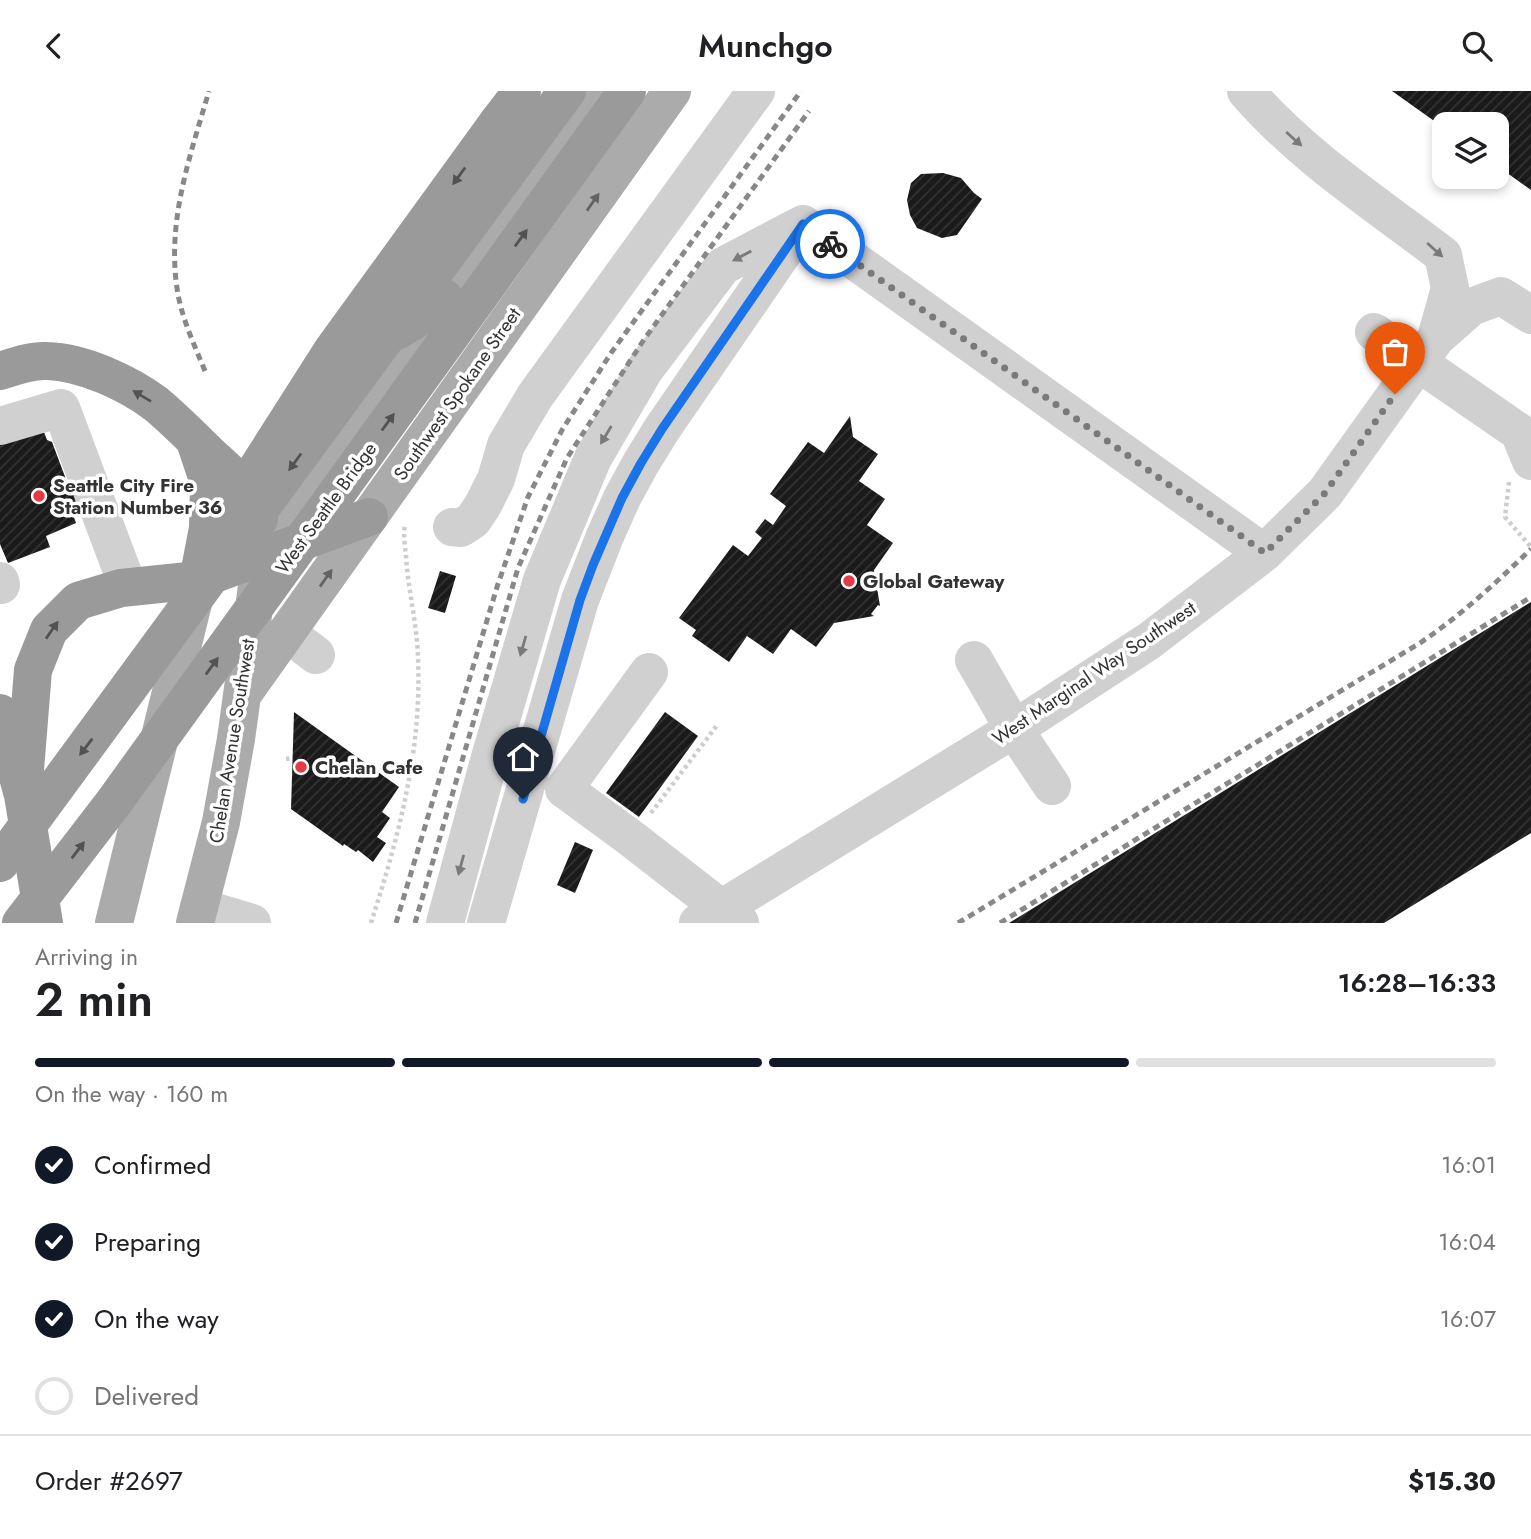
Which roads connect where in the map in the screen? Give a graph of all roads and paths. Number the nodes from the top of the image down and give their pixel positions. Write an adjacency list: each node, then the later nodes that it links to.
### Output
1 (522, 91): 25 (highway, one-way to 25, bridge)
2 (568, 91): 25 (highway, one-way to 25, bridge)
3 (595, 91): 9 (main road)
4 (627, 91): 37 (highway, West Seattle Bridge, one-way to 4, bridge)
5 (672, 91): 17 (main road, Southwest Spokane Street, one-way to 5)
6 (756, 91): 18 (street)
7 (1246, 91): 12 (street, one-way to 12)
8 (803, 224): 19 (street); 41 (street, one-way to 41); 42 (street)
9 (444, 298): 15 (highway); 20 (main road)
10 (1531, 315): 12 (street)
11 (1374, 332): 12 (street)
12 (1427, 350): 16 (street); 19 (street, West Marginal Way Southwest)
13 (0, 370): 15 (highway, one-way to 13)
14 (0, 426): 22 (street)
15 (194, 439): 20 (highway); 21 (highway)
16 (1531, 461)
17 (369, 517): 20 (highway); 26 (main road, Southwest Spokane Street, one-way to 17)
18 (452, 527)
19 (1265, 553): 29 (street, West Marginal Way Southwest)
20 (261, 557): 21 (highway); 26 (main road, Chelan Avenue Southwest)
21 (198, 580): 22 (highway); 39 (main road)
22 (128, 587): 27 (highway, one-way to 22)
23 (974, 660): 29 (street)
24 (649, 672): 33 (street)
25 (127, 692): 34 (highway, one-way to 34, bridge)
26 (241, 697): 35 (main road, Chelan Avenue Southwest)
27 (11, 717): 38 (highway, bridge)
28 (718, 724): 33 (path)
29 (1014, 729): 32 (street); 36 (street, West Marginal Way Southwest)
30 (286, 758): 31 (path)
31 (293, 758)
32 (1052, 786)
33 (632, 839): 36 (street)
34 (0, 863)
35 (197, 915): 40 (street)
36 (719, 918)
37 (21, 923)
38 (44, 923)
39 (114, 923)
40 (252, 923)
41 (445, 923)
42 (486, 923)

